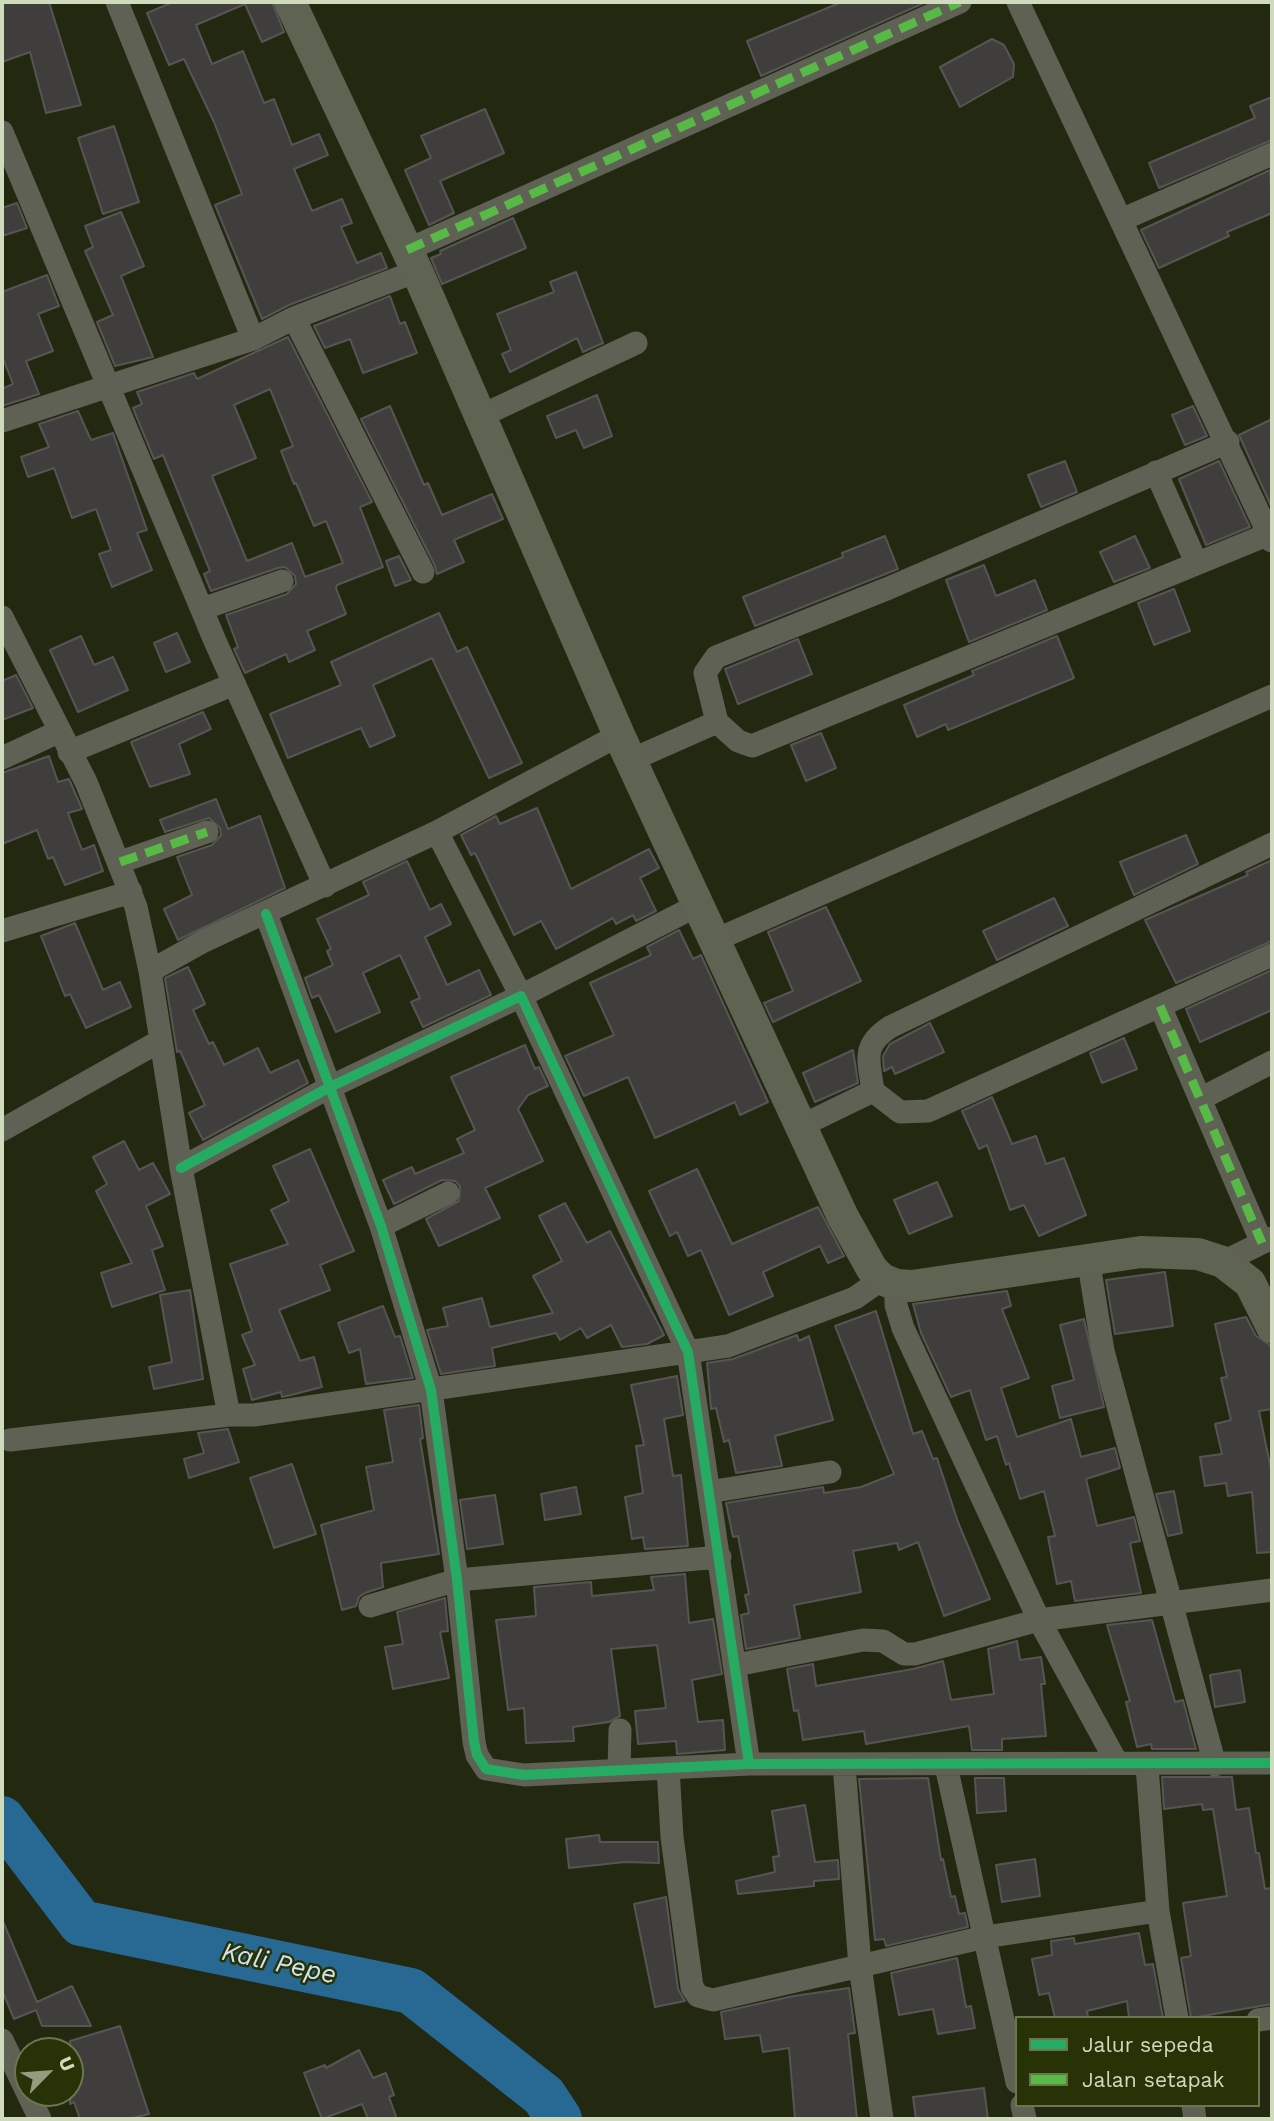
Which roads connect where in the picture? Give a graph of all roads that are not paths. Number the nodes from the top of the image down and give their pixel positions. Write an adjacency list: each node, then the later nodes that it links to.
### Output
1 (117, 2): 10 (street)
2 (290, 2): 8 (main road)
3 (960, 2): 8 (street)
4 (1018, 2): 7 (street)
5 (2, 132): 12 (street)
6 (1272, 154): 7 (street)
7 (1121, 220): 15 (street)
8 (412, 261): 9 (street); 13 (main road)
9 (294, 318): 10 (street); 19 (street)
10 (253, 339): 12 (street)
11 (636, 343): 13 (street)
12 (109, 384): 14 (street); 21 (street)
13 (481, 416): 27 (main road)
14 (2, 421)
15 (1228, 442): 16 (street); 17 (street)
16 (1156, 472): 18 (street); 25 (street)
17 (1269, 527): 18 (street)
18 (1196, 562): 25 (street)
19 (423, 572)
20 (282, 581): 21 (street)
21 (202, 609): 23 (street)
22 (2, 617): 26 (street)
23 (234, 684): 26 (street); 33 (street)
24 (1272, 696): 38 (street)
25 (717, 722): 27 (street)
26 (64, 742): 28 (street); 32 (street)
27 (625, 747): 30 (street); 35 (main road)
28 (2, 758)
29 (207, 832): 32 (street)
30 (437, 832): 33 (street); 41 (street)
31 (1272, 844): 46 (street)
32 (120, 862): 34 (street)
33 (325, 886): 36 (street)
34 (131, 892): 37 (street); 40 (street)
35 (698, 905): 38 (main road); 41 (street)
36 (266, 914): 40 (street); 45 (street)
37 (2, 931)
38 (713, 941): 48 (main road)
39 (1272, 954): 42 (street)
40 (150, 971): 43 (street)
41 (521, 996): 45 (street); 58 (street)
42 (1160, 1006): 46 (street); 47 (street)
43 (160, 1041): 49 (street); 50 (street)
44 (1272, 1062): 47 (street)
45 (328, 1088): 50 (street); 52 (street)
46 (873, 1091): 48 (street)
47 (1202, 1098): 53 (street)
48 (801, 1126): 56 (main road)
49 (2, 1130)
50 (181, 1168): 60 (street)
51 (448, 1193): 52 (street)
52 (381, 1226): 59 (street)
53 (1267, 1240): 55 (street)
54 (1088, 1258): 55 (main road); 56 (main road); 67 (street)
55 (1223, 1262): 57 (main road)
56 (889, 1282): 58 (street); 69 (street)
57 (1272, 1327)
58 (688, 1352): 59 (street); 63 (street)
59 (431, 1390): 60 (street); 65 (street)
60 (229, 1415): 61 (street)
61 (10, 1440)
62 (830, 1472): 63 (street)
63 (709, 1492): 64 (street)
64 (720, 1557): 65 (street); 70 (street)
65 (457, 1580): 68 (street); 80 (street)
66 (1272, 1590): 67 (street)
67 (1170, 1601): 69 (street); 76 (street)
68 (370, 1606)
69 (1040, 1620): 70 (street); 72 (street)
70 (736, 1665): 74 (street)
71 (620, 1730): 80 (street)
72 (1117, 1763): 77 (street); 78 (street)
73 (1272, 1763): 76 (street)
74 (749, 1764): 75 (street); 79 (street)
75 (844, 1765): 77 (street); 83 (street)
76 (1215, 1765): 78 (street)
77 (946, 1766): 82 (street)
78 (1147, 1766): 81 (street)
79 (668, 1768): 80 (street); 83 (street)
80 (619, 1770)
81 (1158, 1911): 82 (street); 84 (street)
82 (985, 1937): 83 (street); 86 (street)
83 (860, 1966): 88 (street)
84 (1177, 2016)
85 (2, 2040): 87 (street)
86 (1015, 2073)
87 (40, 2119)
88 (882, 2119)

